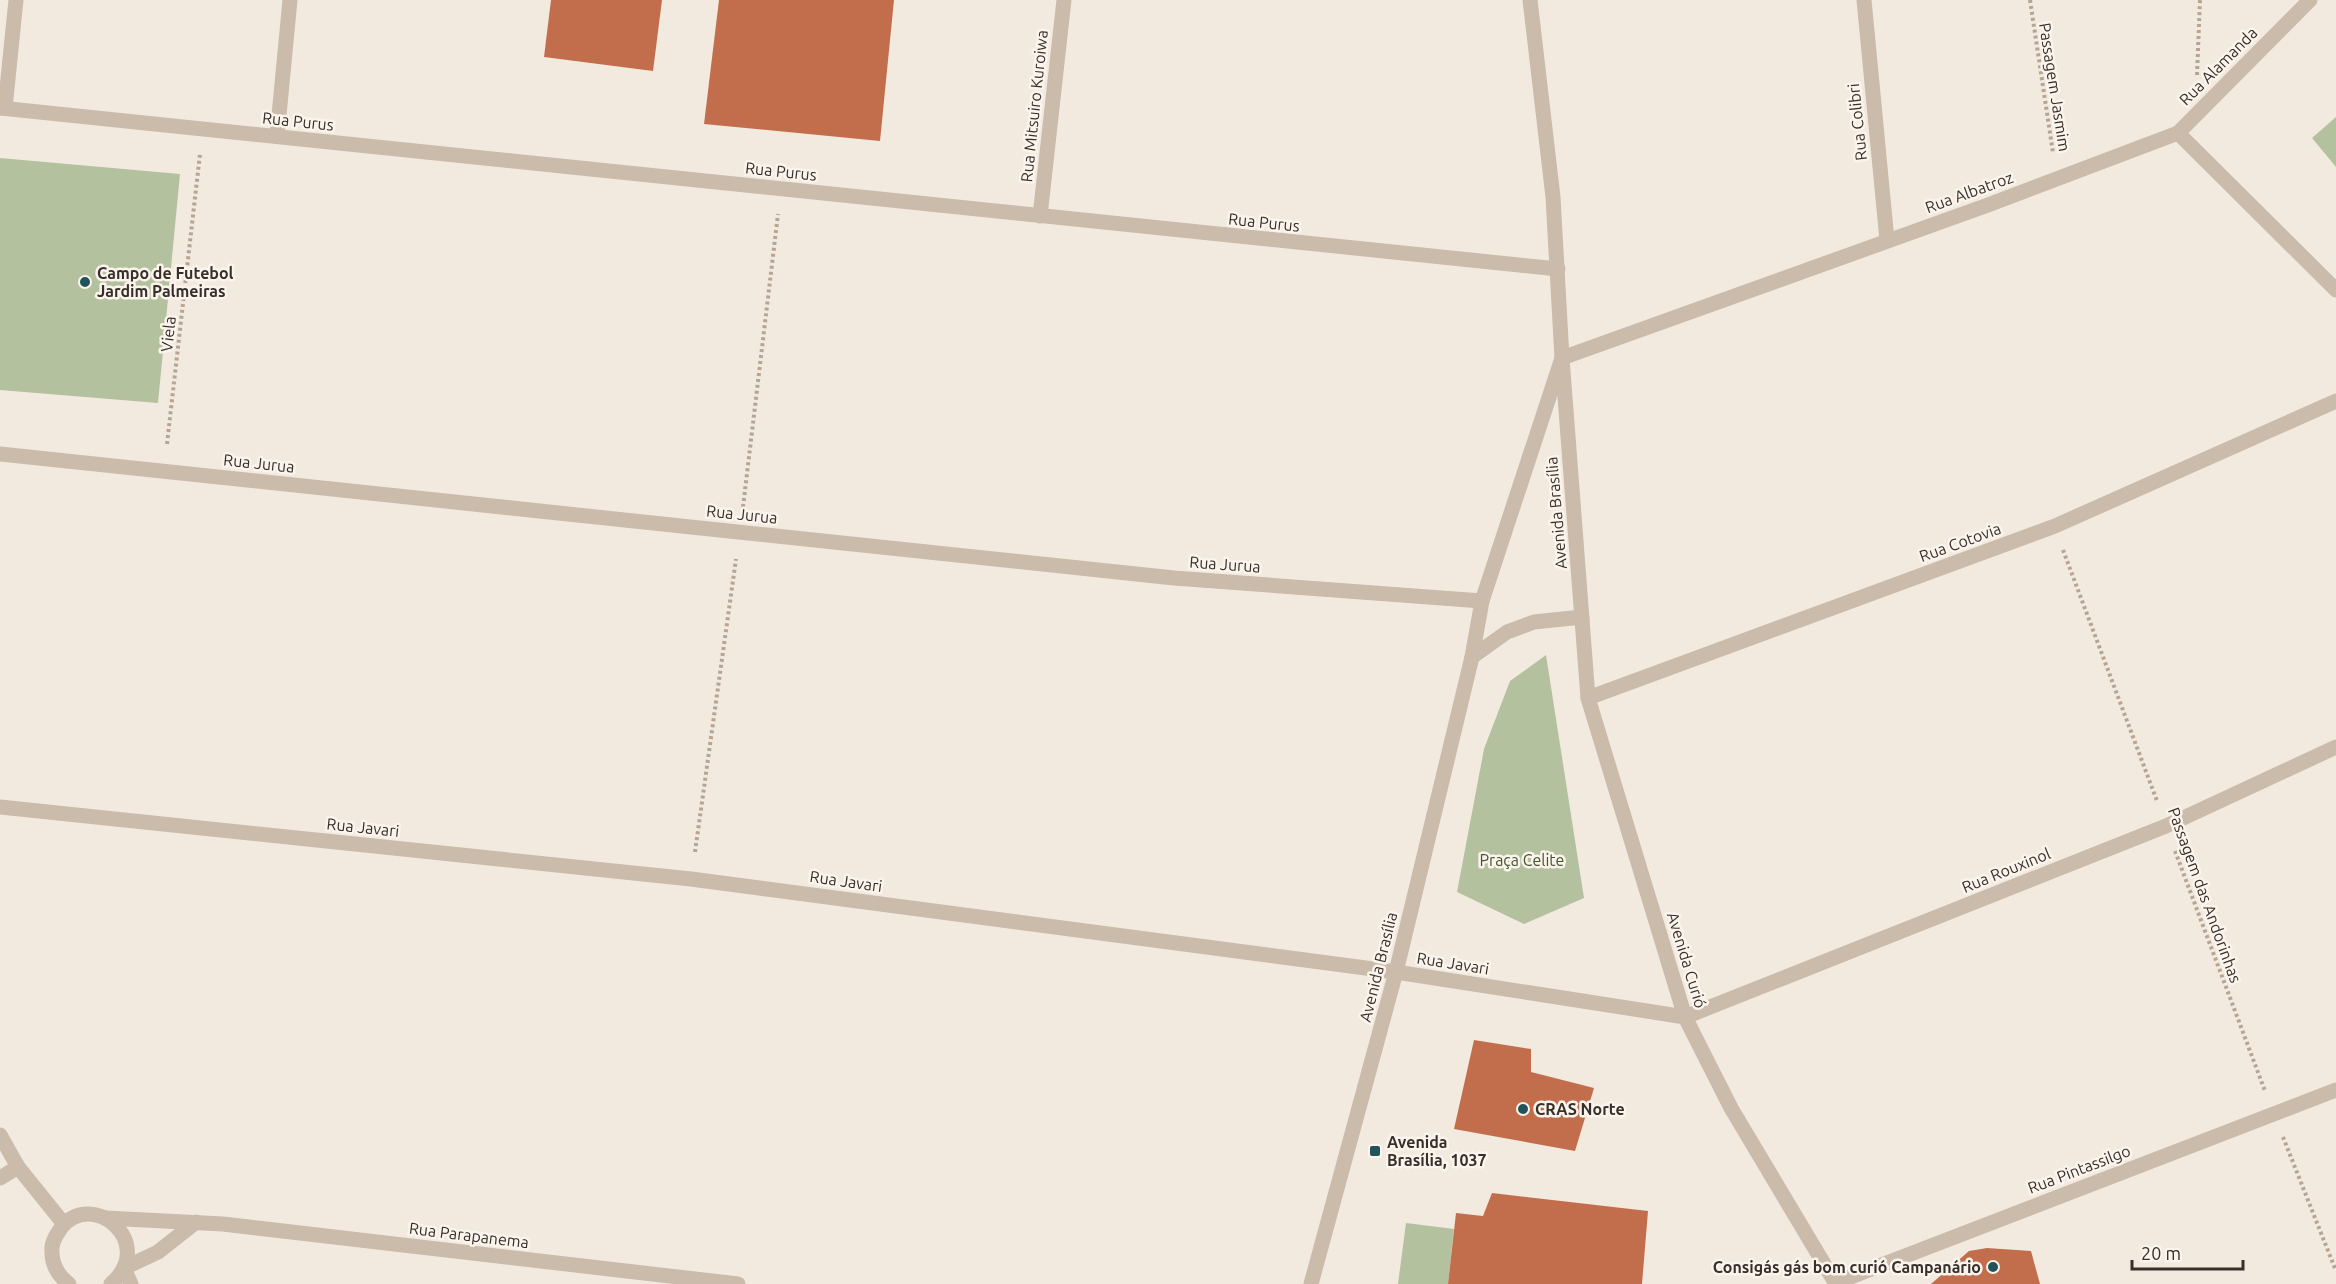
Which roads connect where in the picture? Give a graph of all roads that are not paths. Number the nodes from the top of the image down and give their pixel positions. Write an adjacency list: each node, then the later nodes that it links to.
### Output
1 (16, 0): 7 (street)
2 (290, 0): 9 (street)
3 (1064, 0): 10 (street, Rua Mitsuiro Kuroiwa)
4 (1530, 0): 12 (street, Avenida Brasília)
5 (1864, 0): 11 (street, Rua Colibri)
6 (2310, 0): 8 (street, Rua Alamanda)
7 (2, 108): 9 (street, Rua Purus)
8 (2178, 134): 11 (street, Rua Albatroz); 13 (street)
9 (276, 136): 10 (street, Rua Purus)
10 (1040, 216): 12 (street, Rua Purus)
11 (1887, 240): 14 (street, Rua Albatroz)
12 (1558, 269): 14 (street, Avenida Brasília)
13 (2336, 290)
14 (1562, 358): 17 (street, Avenida Brasília); 18 (street, Avenida Brasília)
15 (2336, 401): 20 (street, Rua Cotovia)
16 (0, 454): 17 (street, Rua Jurua)
17 (1482, 601): 19 (street, Avenida Brasília)
18 (1582, 617): 19 (street); 20 (street, Avenida Curió)
19 (1472, 657): 23 (street, Avenida Brasília)
20 (1588, 698): 24 (street, Avenida Curió)
21 (2336, 747): 24 (street, Rua Rouxinol)
22 (0, 807): 23 (street, Rua Javari)
23 (1396, 972): 24 (street, Rua Javari); 38 (street, Avenida Brasília)
24 (1685, 1017): 33 (street, Avenida Curió)
25 (2336, 1090): 33 (street, Rua Pintassilgo)
26 (0, 1134): 27 (street)
27 (18, 1167): 28 (street); 31 (street)
28 (0, 1178)
29 (106, 1218): 30 (street, Rua Parapanema); 31 (street, Rua Parapanema); 32 (street)
30 (196, 1222): 32 (street); 37 (street, Rua Parapanema)
31 (64, 1224): 34 (street)
32 (124, 1268): 35 (street); 36 (street)
33 (1836, 1283)
34 (69, 1284)
35 (111, 1284)
36 (131, 1284)
37 (738, 1284)
38 (1311, 1284)

